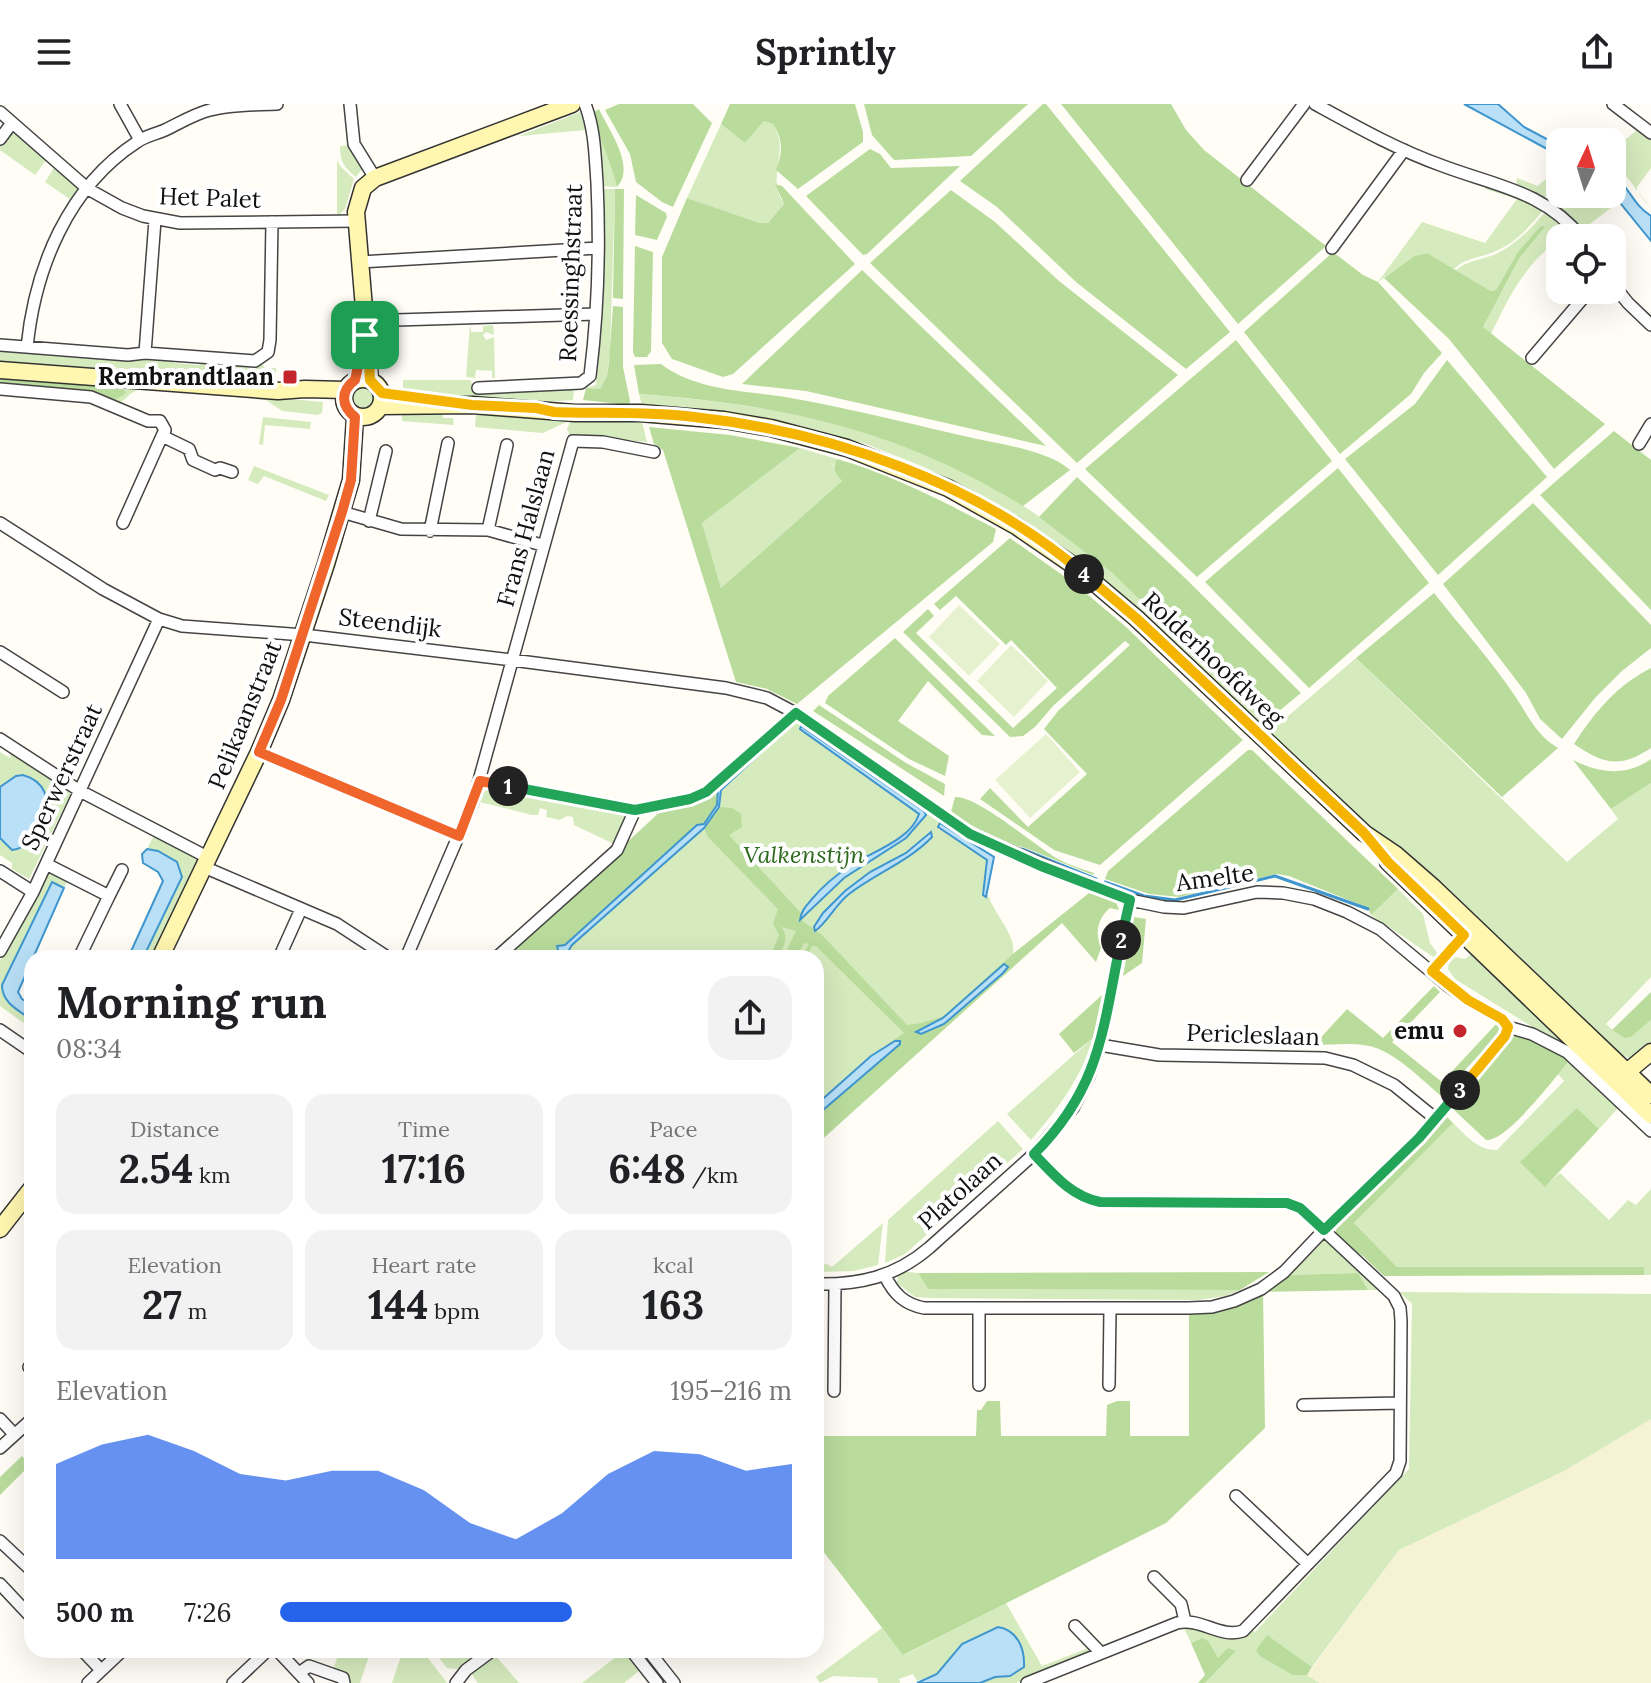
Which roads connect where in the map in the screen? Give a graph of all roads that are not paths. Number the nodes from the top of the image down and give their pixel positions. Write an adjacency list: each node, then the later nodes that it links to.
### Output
1 (120, 104): 14 (street)
2 (277, 104): 9 (street)
3 (350, 104): 16 (street)
4 (572, 104): 16 (main road)
5 (585, 104): 23 (street, Roessinghstraat)
6 (1304, 104): 17 (street)
7 (1315, 104): 15 (street)
8 (1613, 104): 12 (street)
9 (232, 105): 14 (street)
10 (0, 112): 11 (street, Het Palet)
11 (12, 123): 13 (street); 18 (street, Het Palet)
12 (1651, 133)
13 (0, 139)
14 (140, 140): 18 (street)
15 (1404, 150): 22 (street); 24 (street)
16 (375, 178): 20 (main road)
17 (1247, 180)
18 (88, 189): 19 (street, Het Palet); 32 (street)
19 (155, 220): 21 (street, Het Palet); 33 (street)
20 (357, 221): 21 (street, Het Palet); 25 (main road)
21 (272, 222): 33 (street)
22 (1569, 224)
23 (598, 248): 25 (street); 28 (street, Roessinghstraat)
24 (1332, 248)
25 (360, 262): 30 (main road)
26 (1626, 300): 29 (street)
27 (1578, 304): 34 (street)
28 (596, 314): 30 (street); 37 (street, Roessinghstraat)
29 (1651, 325)
30 (364, 328): 36 (main road)
31 (0, 345): 32 (street)
32 (27, 347): 33 (street)
33 (145, 353)
34 (1532, 358)
35 (0, 370): 36 (main road)
36 (353, 388): 39 (main road); 39 (main road)
37 (478, 388)
38 (0, 389): 41 (street)
39 (371, 408): 48 (main road, Pelikaanstraat); 75 (main road, Rolderhoofdweg)
40 (1651, 424): 43 (street)
41 (162, 436): 47 (street); 51 (street)
42 (448, 443): 53 (street)
43 (1639, 444)
44 (507, 445): 52 (street)
45 (386, 451): 49 (street)
46 (654, 452): 54 (street, Frans Halslaan)
47 (232, 472)
48 (342, 512): 49 (street); 56 (main road, Pelikaanstraat)
49 (369, 521): 53 (street)
50 (0, 523): 55 (street, Steendijk)
51 (123, 523)
52 (488, 530): 53 (street); 54 (street)
53 (430, 531)
54 (542, 545): 58 (street, Frans Halslaan)
55 (159, 619): 56 (street, Steendijk); 64 (street, Sperwerstraat)
56 (304, 635): 58 (street, Steendijk); 62 (main road, Pelikaanstraat)
57 (1, 655): 59 (street)
58 (512, 660): 60 (street, Steendijk); 63 (street, Frans Halslaan)
59 (63, 692)
60 (796, 713): 65 (street); 73 (street, Amelte)
61 (0, 739): 64 (street)
62 (259, 752): 66 (street); 67 (main road, Pelikaanstraat)
63 (480, 781): 65 (street); 66 (street, Frans Halslaan)
64 (80, 791): 67 (street); 68 (street, Sperwerstraat)
65 (635, 810): 81 (street)
66 (459, 836): 80 (street, Frans Halslaan)
67 (207, 862): 74 (street); 77 (main road, Pelikaanstraat)
68 (46, 864): 71 (street, Sperwerstraat); 72 (street)
69 (122, 870): 72 (street)
70 (0, 871): 71 (street)
71 (33, 892): 82 (street, Sperwerstraat)
72 (109, 896): 76 (street)
73 (1130, 900): 83 (street, Amelte); 86 (street, Platolaan)
74 (301, 909): 78 (street); 79 (street)
75 (1469, 930): 83 (street); 89 (main road, Rolderhoofdweg)
76 (83, 950)
77 (164, 950)
78 (283, 950)
79 (377, 950)
80 (411, 950)
81 (505, 950)
82 (0, 951)
83 (1432, 971): 84 (street, Amelte)
84 (1508, 1027): 92 (street); 93 (street, Amelte)
85 (0, 1030): 87 (street)
86 (1100, 1045): 92 (street, Pericleslaan); 94 (street, Platolaan)
87 (24, 1046)
88 (1651, 1052): 89 (main road)
89 (1625, 1079): 90 (main road, Rolderhoofdweg); 91 (main road, Rolderhoofdweg)
90 (1647, 1084)
91 (1651, 1115)
92 (1436, 1119): 97 (street)
93 (1651, 1131)
94 (1034, 1154): 97 (street); 98 (street, Platolaan)
95 (24, 1198): 96 (main road)
96 (0, 1229)
97 (1324, 1230): 102 (street); 106 (street)
98 (885, 1276): 100 (street, Platolaan); 101 (street)
99 (824, 1284): 100 (street, Platolaan)
100 (835, 1285): 105 (street)
101 (979, 1309): 102 (street); 103 (street)
102 (1110, 1309): 104 (street)
103 (979, 1385)
104 (1109, 1385)
105 (834, 1391)
106 (1400, 1403): 107 (street); 115 (street)
107 (1303, 1405)
108 (0, 1419): 110 (street)
109 (24, 1426): 110 (street)
110 (14, 1434): 111 (street)
111 (0, 1448)
112 (1236, 1496): 115 (street)
113 (0, 1541): 114 (street)
114 (24, 1564)
115 (1308, 1564): 119 (street)
116 (1154, 1577): 119 (street)
117 (2, 1590): 118 (street)
118 (24, 1611)
119 (1185, 1621): 121 (street)
120 (1075, 1626): 121 (street)
121 (1101, 1653): 138 (street)
122 (90, 1658): 129 (street)
123 (114, 1658): 129 (street)
124 (260, 1658): 132 (street)
125 (290, 1658): 130 (street)
126 (482, 1658): 135 (street)
127 (637, 1658): 136 (street)
128 (654, 1658): 137 (street)
129 (101, 1670): 131 (street)
130 (299, 1673): 133 (street); 134 (street)
131 (88, 1683)
132 (233, 1683)
133 (308, 1683)
134 (344, 1683)
135 (456, 1683)
136 (657, 1683)
137 (674, 1683)
138 (1027, 1683)

